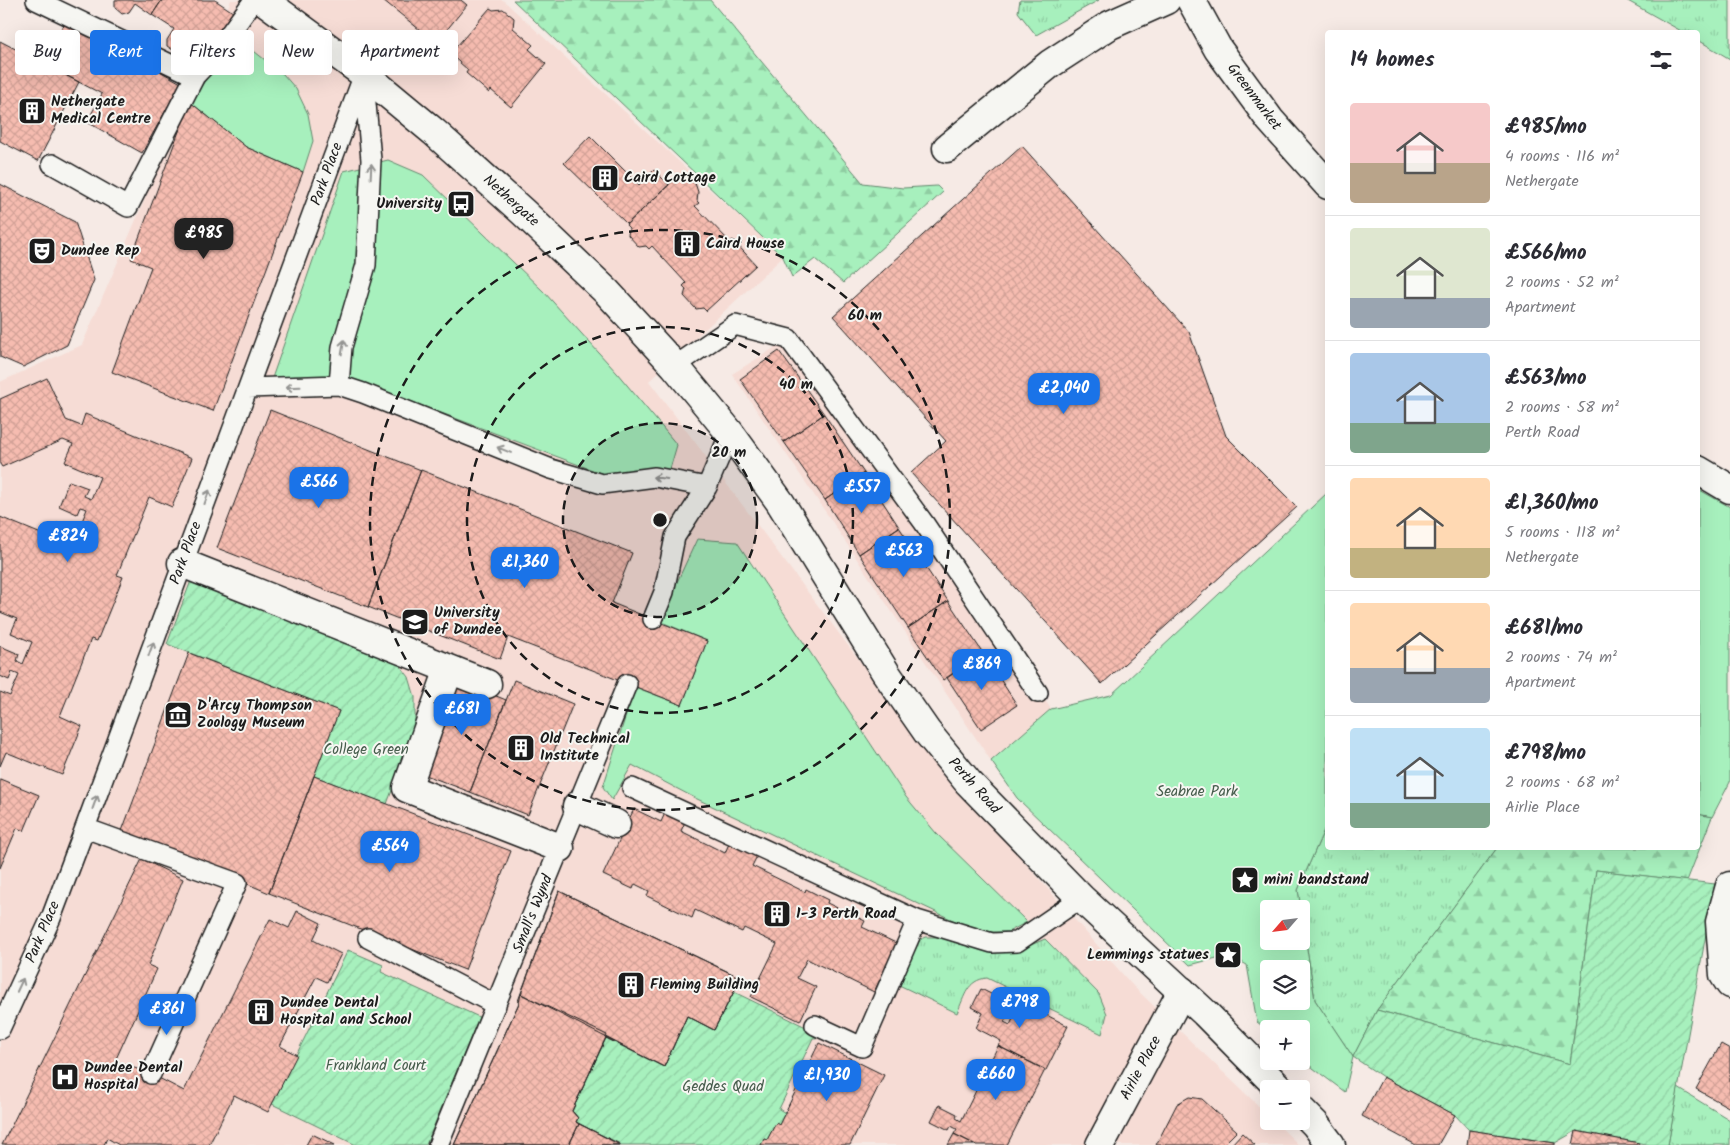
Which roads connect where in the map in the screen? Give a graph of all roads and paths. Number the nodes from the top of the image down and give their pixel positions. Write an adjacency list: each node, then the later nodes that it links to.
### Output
1 (36, 0): 10 (lane)
2 (254, 0): 10 (lane)
3 (263, 0): 6 (street, Nethergate)
4 (1166, 0): 11 (street)
5 (1191, 0): 13 (street, Greenmarket)
6 (342, 58)
7 (364, 75): 15 (lane, one-way to 7)
8 (364, 75): 16 (lane, Park Place)
9 (365, 75): 14 (street, Nethergate)
10 (195, 76): 12 (lane)
11 (947, 148)
12 (52, 164)
13 (1325, 182)
14 (675, 366): 17 (street, Nethergate); 26 (lane)
15 (339, 385): 16 (lane, one-way to 16); 19 (lane, one-way to 15)
16 (248, 388): 21 (lane, Park Place, one-way to 16)
17 (730, 433): 19 (lane); 33 (street, Perth Road)
18 (1700, 471): 20 (street)
19 (707, 487): 22 (lane)
20 (1730, 489)
21 (182, 564): 23 (street); 30 (lane, Park Place, one-way to 21)
22 (653, 619)
23 (449, 669): 24 (street); 31 (street)
24 (487, 684)
25 (627, 684): 28 (lane, Small's Wynd)
26 (1038, 693)
27 (632, 788): 34 (lane)
28 (577, 806): 29 (street); 31 (lane, Small's Wynd)
29 (616, 824)
30 (85, 828): 40 (lane, Park Place, one-way to 30); 41 (lane)
31 (560, 848): 38 (lane, Small's Wynd)
32 (1730, 886): 36 (street)
33 (1081, 898): 34 (lane); 37 (street, Perth Road)
34 (917, 920): 39 (lane)
35 (368, 938): 38 (lane)
36 (1730, 984)
37 (1182, 992): 42 (street, Perth Road); 45 (street, Airlie Place)
38 (496, 1005): 44 (lane, Small's Wynd)
39 (815, 1025)
40 (0, 1029)
41 (151, 1074)
42 (1271, 1080)
43 (1310, 1119): 46 (street)
44 (438, 1145)
45 (1100, 1145)
46 (1331, 1145)

